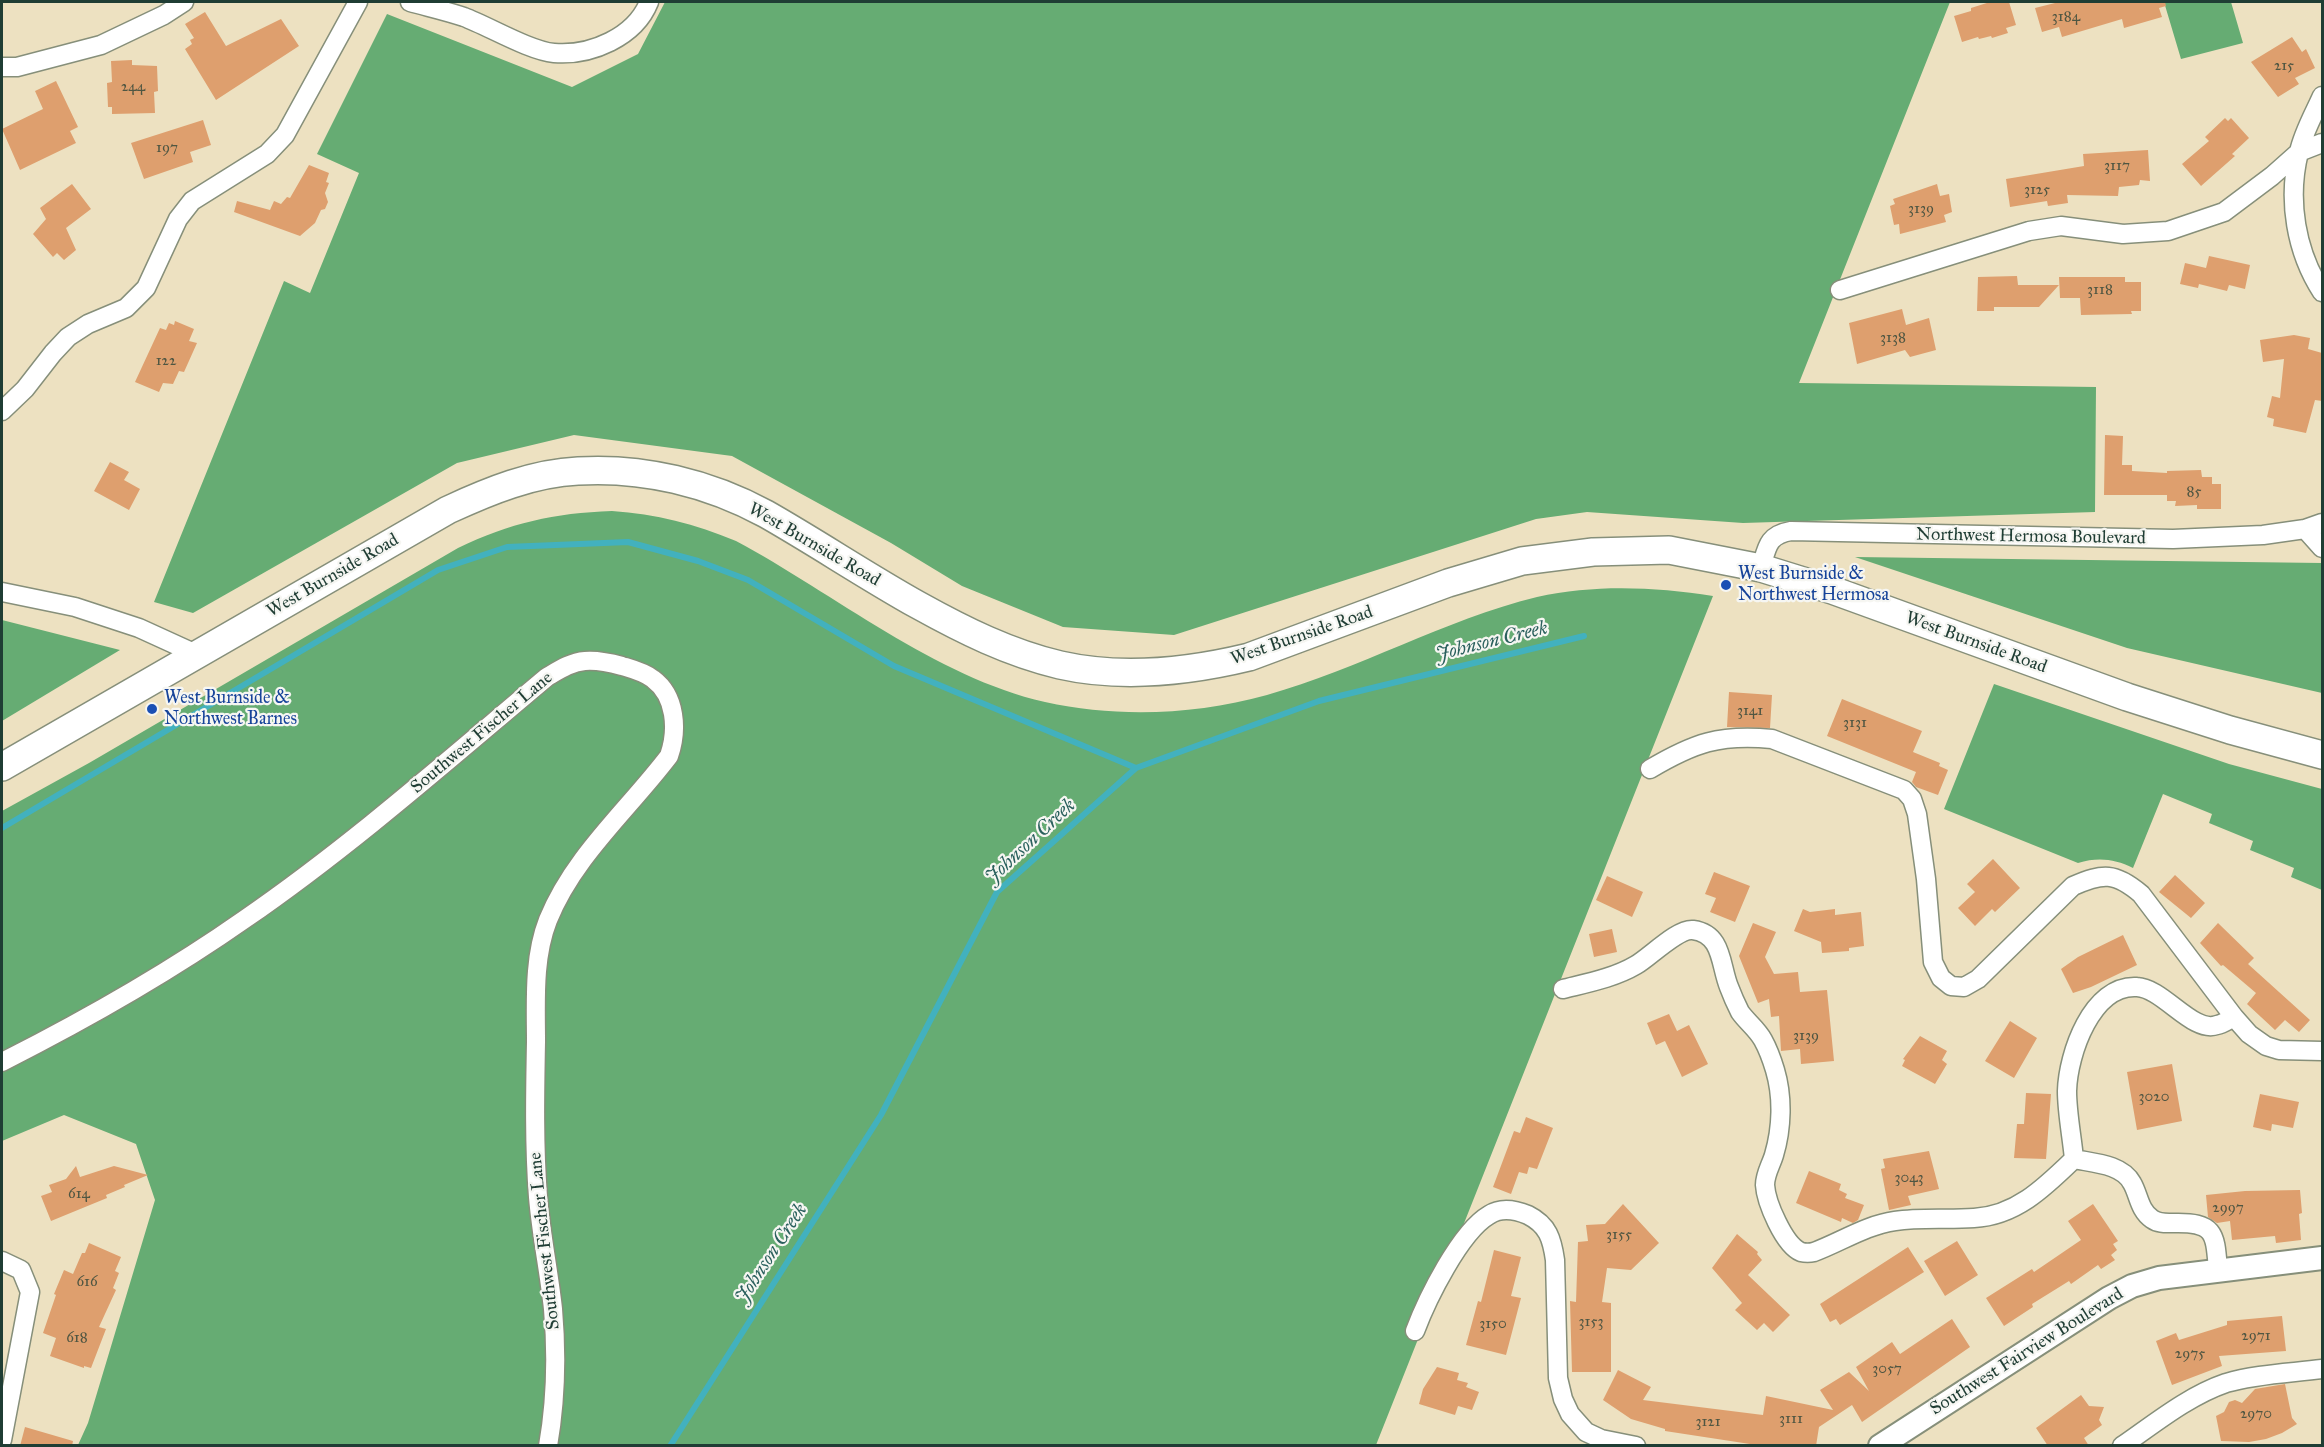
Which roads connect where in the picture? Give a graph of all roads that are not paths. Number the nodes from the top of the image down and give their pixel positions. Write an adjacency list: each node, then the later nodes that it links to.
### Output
1 (184, 2): 5 (street)
2 (358, 2): 11 (street)
3 (411, 2): 4 (street)
4 (649, 2)
5 (2, 67)
6 (2322, 96): 8 (street)
7 (2322, 143): 8 (street)
8 (2299, 152): 9 (street); 10 (street)
9 (1840, 290)
10 (2322, 292)
11 (2, 411)
12 (2322, 523): 13 (street, Northwest Hermosa Boulevard)
13 (2305, 529): 14 (street); 15 (street, Northwest Hermosa Boulevard)
14 (2322, 548)
15 (1761, 568): 17 (main road, West Burnside Road); 18 (main road, West Burnside Road)
16 (2, 592): 17 (street)
17 (196, 654): 19 (main road, West Burnside Road)
18 (2322, 755)
19 (2, 767)
20 (1650, 769): 22 (street)
21 (1563, 989): 25 (street)
22 (2234, 1017): 23 (street); 25 (street)
23 (2322, 1051)
24 (2, 1062): 33 (street, Southwest Fischer Lane)
25 (2074, 1159): 28 (street)
26 (2322, 1258): 28 (street, Southwest Fairview Boulevard)
27 (2, 1261): 31 (street)
28 (2218, 1270): 32 (street, Southwest Fairview Boulevard)
29 (1415, 1330): 34 (street)
30 (2322, 1369): 35 (street)
31 (2, 1440)
32 (1882, 1445)
33 (548, 1446)
34 (1636, 1446)
35 (2122, 1446)

